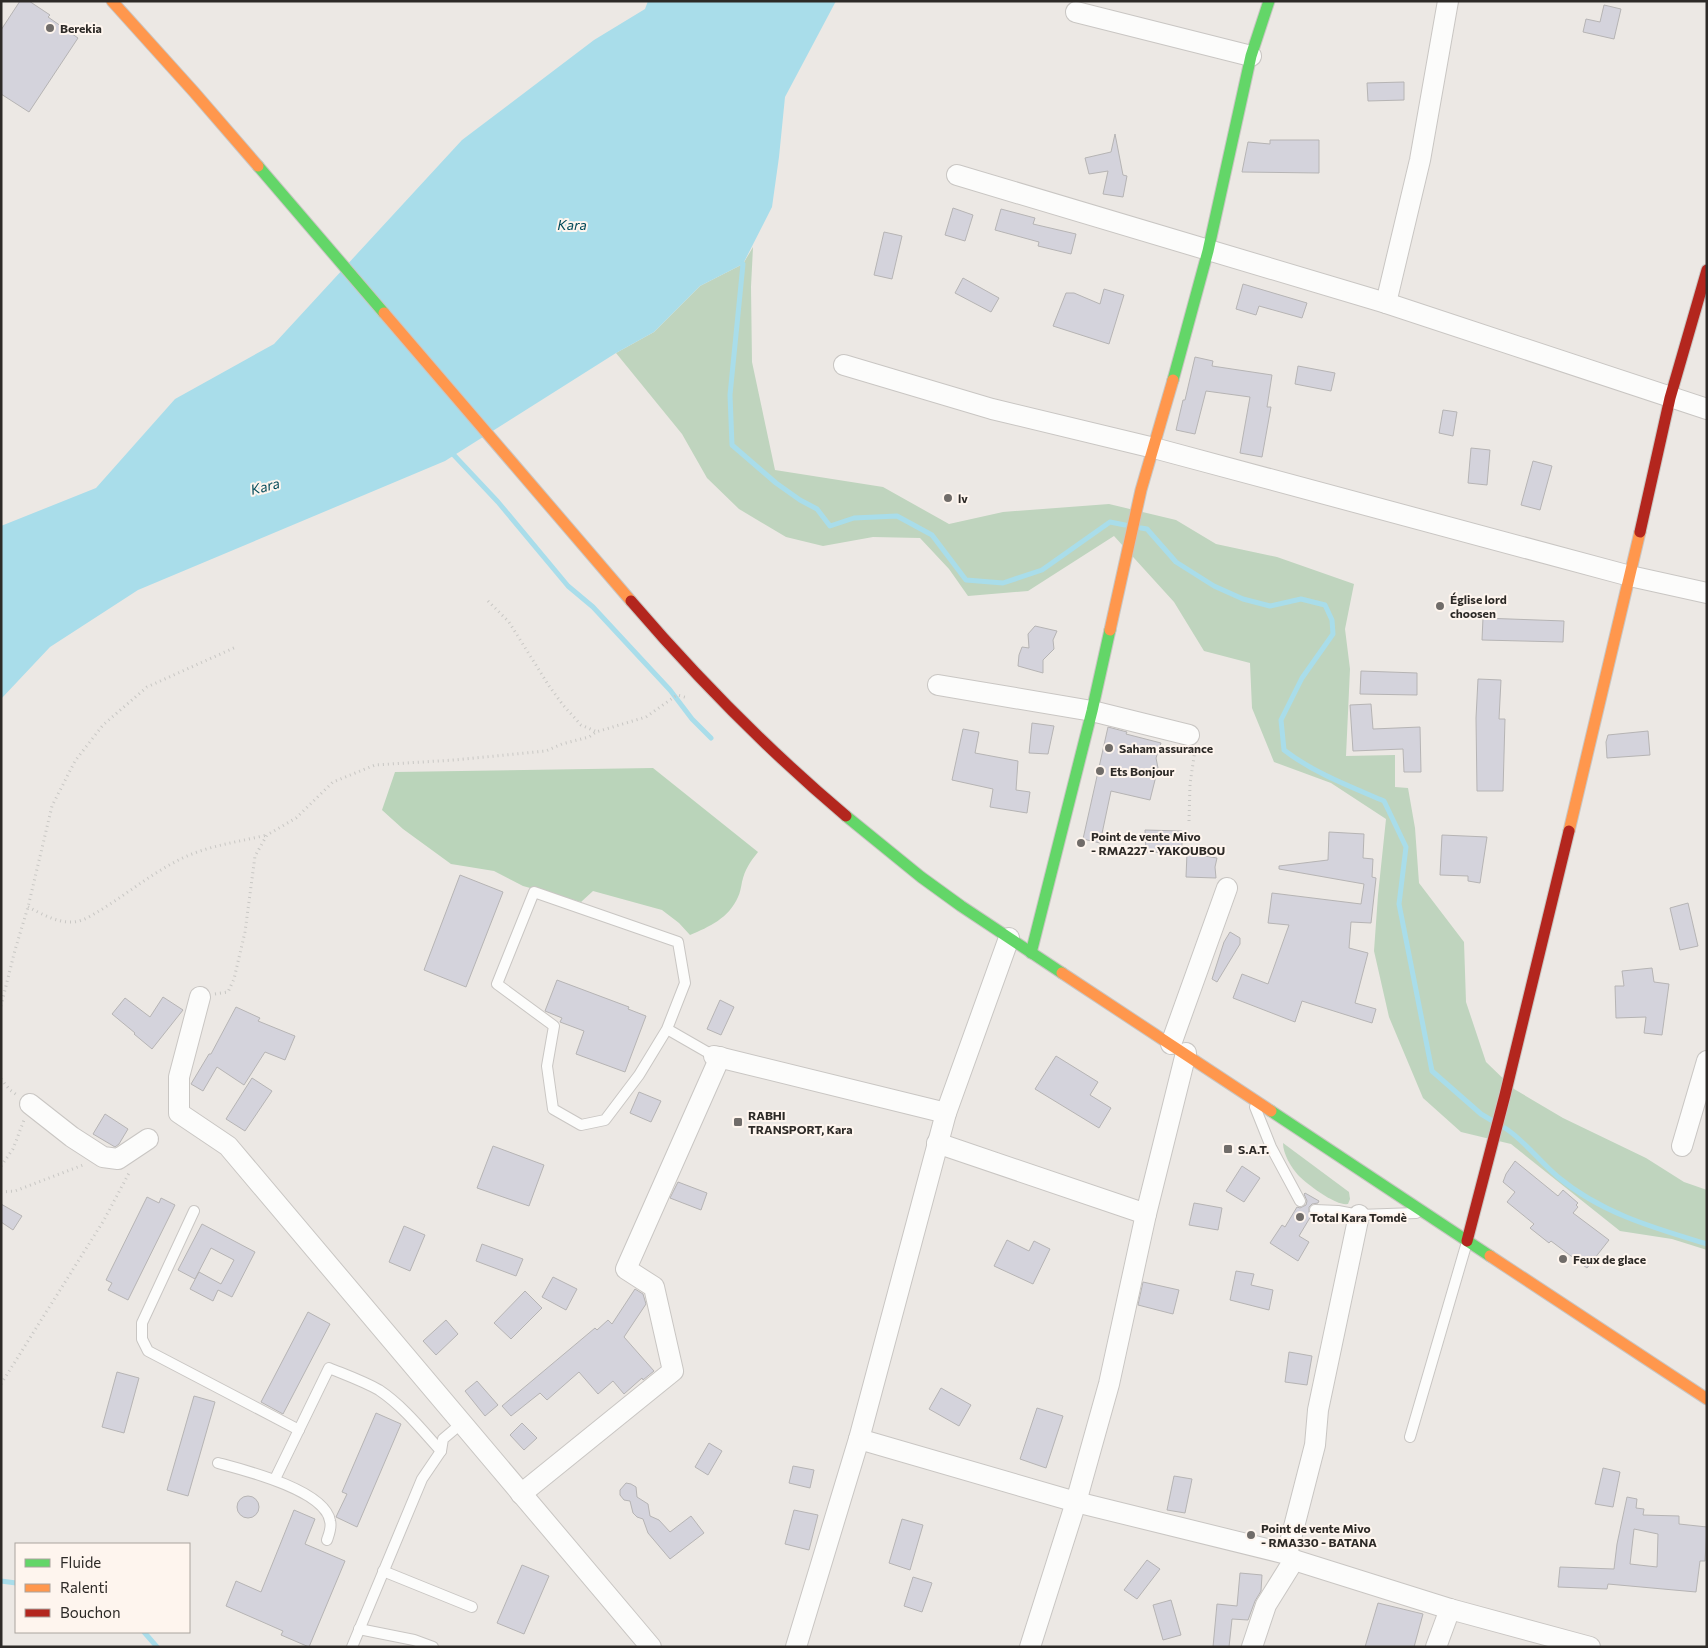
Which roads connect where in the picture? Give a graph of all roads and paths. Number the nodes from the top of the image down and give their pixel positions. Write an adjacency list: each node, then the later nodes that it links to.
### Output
1 (112, 1): 27 (main road)
2 (1269, 1): 5 (main road)
3 (1448, 1): 9 (street)
4 (1076, 12): 5 (street)
5 (1250, 56): 7 (main road)
6 (957, 175): 7 (street)
7 (1208, 251): 9 (street); 13 (main road)
8 (1707, 270): 11 (main road)
9 (1386, 303): 11 (street)
10 (844, 365): 13 (street)
11 (1670, 398): 12 (street); 14 (main road)
12 (1707, 409)
13 (1154, 448): 14 (street); 20 (main road)
14 (1630, 576): 15 (street); 52 (main road)
15 (1707, 593)
16 (488, 601): 21 (path)
17 (236, 647): 26 (path)
18 (938, 685): 20 (street)
19 (677, 695): 21 (path)
20 (1092, 711): 22 (street); 28 (main road)
21 (596, 732): 24 (path)
22 (1189, 735): 23 (path)
23 (1188, 821)
24 (267, 835): 26 (path); 29 (path)
25 (1227, 888): 32 (street)
26 (28, 907): 30 (path)
27 (1008, 938): 28 (main road); 37 (street)
28 (1031, 953): 32 (main road)
29 (200, 997): 55 (street)
30 (1, 1006)
31 (668, 1029): 31 (lane); 33 (lane)
32 (1178, 1049): 35 (main road); 50 (street)
33 (717, 1056): 37 (street); 62 (street)
34 (1707, 1061): 38 (street)
35 (1251, 1097): 46 (lane); 49 (main road)
36 (30, 1104): 42 (street); 43 (path)
37 (946, 1113): 40 (street)
38 (1698, 1121): 41 (street)
39 (148, 1140): 42 (street)
40 (937, 1143): 50 (street); 58 (street)
41 (1682, 1146)
42 (103, 1158): 45 (path)
43 (1, 1166)
44 (130, 1172): 53 (path)
45 (1, 1192)
46 (1300, 1201)
47 (1314, 1210): 51 (lane)
48 (194, 1211): 56 (lane)
49 (1424, 1212): 51 (lane); 52 (main road)
50 (1146, 1214): 63 (street)
51 (1359, 1215): 65 (street)
52 (1467, 1241): 54 (main road); 57 (lane)
53 (1, 1384)
54 (1704, 1393)
55 (462, 1423): 59 (lane); 62 (street)
56 (299, 1430): 59 (lane); 61 (lane)
57 (1410, 1437)
58 (859, 1439): 63 (street); 73 (street)
59 (441, 1451): 66 (lane)
60 (218, 1463): 61 (lane)
61 (275, 1479): 64 (lane)
62 (521, 1494): 72 (street)
63 (1076, 1502): 65 (street); 74 (street)
64 (328, 1540)
65 (1291, 1557): 68 (street); 75 (street)
66 (383, 1571): 67 (lane); 69 (lane)
67 (472, 1607)
68 (1450, 1609): 76 (street); 77 (street)
69 (358, 1630): 70 (lane); 71 (lane)
70 (352, 1647)
71 (433, 1647)
72 (651, 1647)
73 (796, 1647)
74 (1030, 1647)
75 (1252, 1647)
76 (1436, 1647)
77 (1590, 1647)

